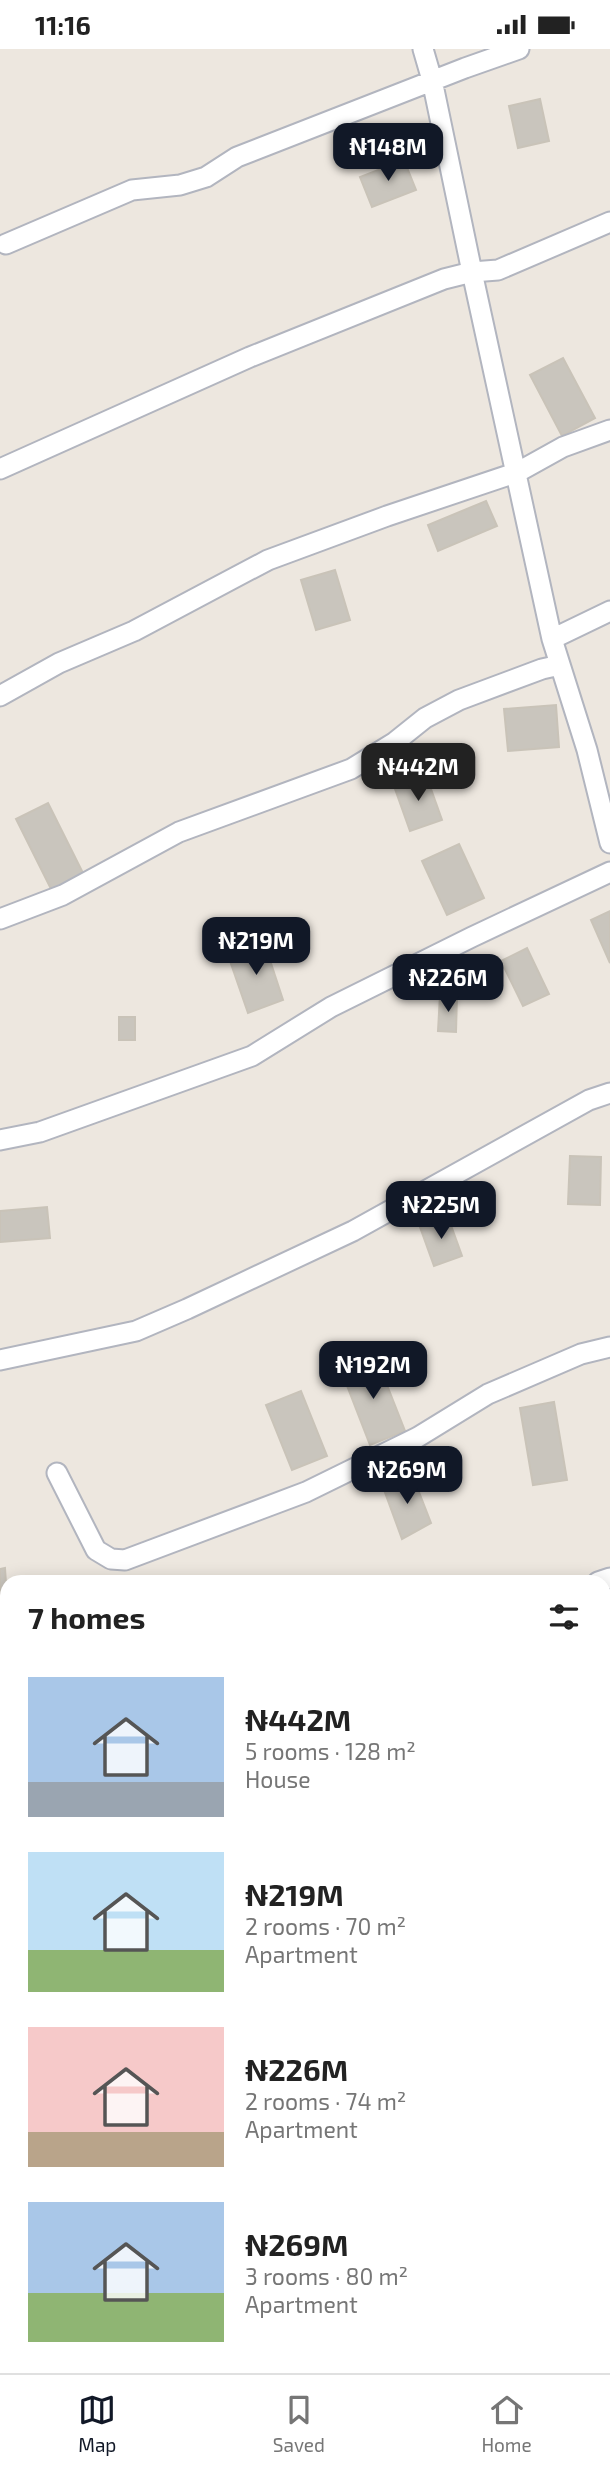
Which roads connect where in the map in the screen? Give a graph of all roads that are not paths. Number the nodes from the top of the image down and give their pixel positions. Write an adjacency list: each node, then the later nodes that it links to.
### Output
1 (423, 49): 3 (street)
2 (519, 49): 3 (street)
3 (432, 80): 5 (street); 6 (street)
4 (610, 222): 6 (street)
5 (6, 244)
6 (472, 272): 8 (street); 9 (street)
7 (610, 430): 9 (street)
8 (0, 469)
9 (517, 472): 11 (street); 13 (street)
10 (610, 611): 11 (street)
11 (552, 639): 12 (street)
12 (560, 665): 14 (street); 16 (street)
13 (0, 696)
14 (610, 843)
15 (610, 873): 18 (street)
16 (0, 919)
17 (610, 1093): 20 (street)
18 (0, 1140)
19 (610, 1347): 21 (street)
20 (0, 1360)
21 (57, 1473)

